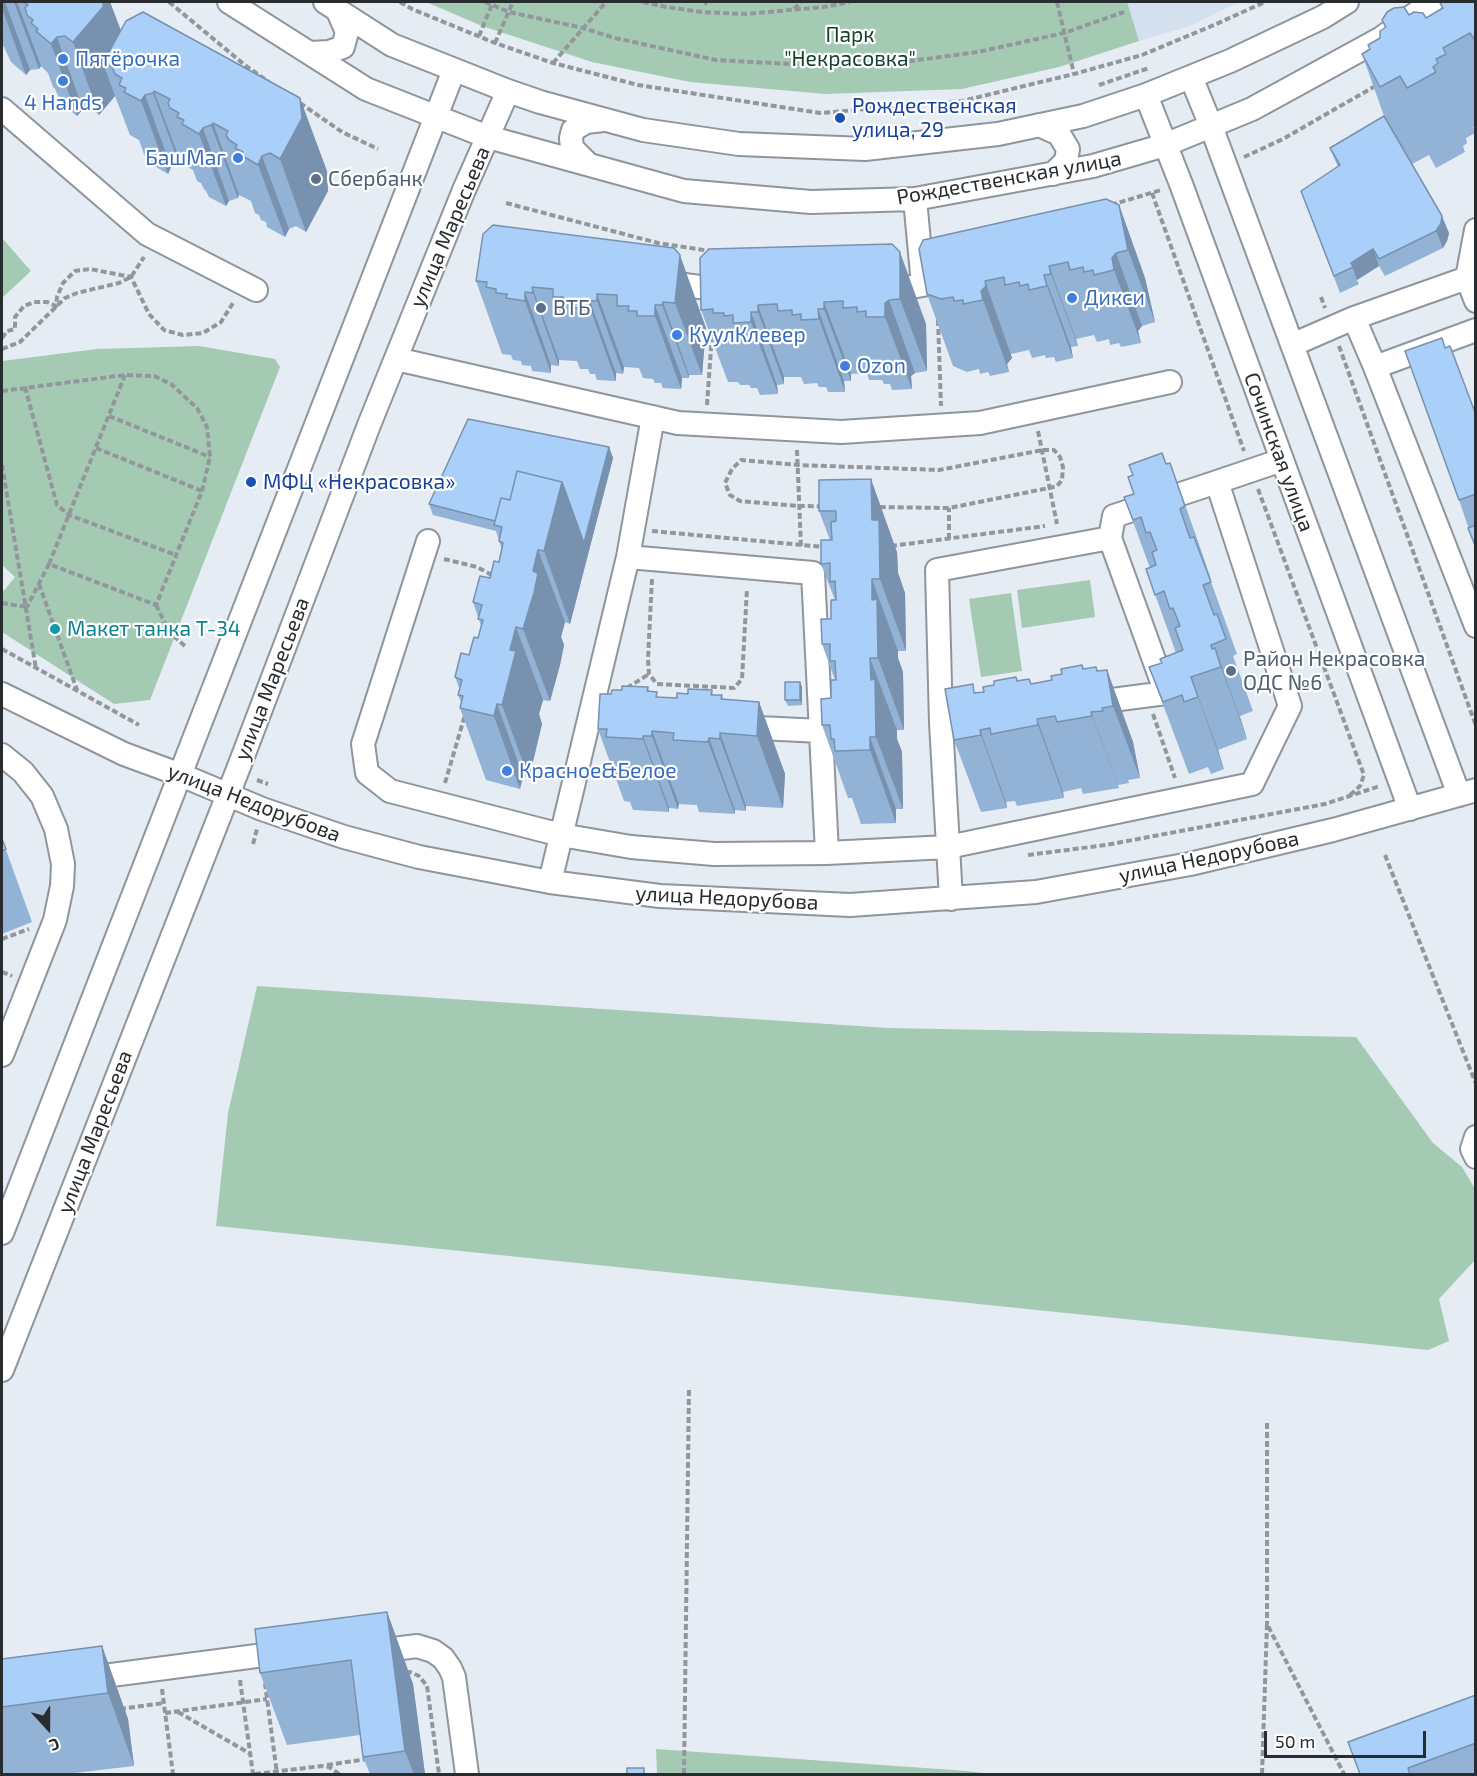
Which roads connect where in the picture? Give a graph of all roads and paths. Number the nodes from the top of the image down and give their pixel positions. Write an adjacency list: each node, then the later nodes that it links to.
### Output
1 (169, 2): 29 (path)
2 (229, 2): 22 (street, Рождественская улица)
3 (400, 2): 20 (path)
4 (489, 2): 16 (path); 20 (path)
5 (513, 2): 16 (path)
6 (606, 2): 18 (path)
7 (643, 2): 15 (path)
8 (801, 2): 15 (path)
9 (850, 2): 15 (path)
10 (1057, 2): 19 (path)
11 (1264, 2): 26 (path)
12 (1347, 2): 27 (street)
13 (1432, 2): 38 (street, Рождественская улица)
14 (331, 5): 22 (street); 25 (street)
15 (794, 9)
16 (509, 12): 18 (path); 21 (path)
17 (1124, 12): 19 (path)
18 (583, 28): 19 (path); 23 (path)
19 (1064, 33): 26 (path)
20 (479, 36): 21 (path)
21 (495, 44): 23 (path)
22 (310, 53): 35 (street, Рождественская улица)
23 (553, 63): 26 (path)
24 (1151, 67): 30 (path)
25 (454, 70): 31 (street); 35 (street)
26 (1074, 74)
27 (1191, 77): 32 (street); 38 (street)
28 (1382, 82): 42 (path)
29 (275, 86)
30 (1089, 89)
31 (508, 92): 36 (street); 39 (street, улица Маресьева)
32 (1146, 95): 37 (street); 40 (street, Сочинская улица)
33 (294, 99): 41 (path)
34 (2, 109): 51 (street)
35 (436, 116): 39 (street, Рождественская улица); 136 (street)
36 (604, 120): 37 (street); 43 (street)
37 (1039, 125): 44 (street)
38 (1211, 126): 40 (street, Рождественская улица); 69 (street)
39 (488, 137): 43 (street, Рождественская улица); 71 (street, улица Маресьева)
40 (1166, 145): 44 (street, Рождественская улица); 86 (street, Сочинская улица)
41 (378, 149)
42 (1237, 160)
43 (588, 164): 47 (street, Рождественская улица)
44 (1053, 174): 47 (street, Рождественская улица)
45 (1164, 189): 46 (path)
46 (1152, 193): 49 (path); 89 (path)
47 (915, 199): 57 (street)
48 (506, 203): 52 (path)
49 (1102, 208)
50 (1476, 230): 54 (street)
51 (156, 238): 53 (path); 58 (street)
52 (712, 252)
53 (131, 278): 58 (path); 62 (path); 62 (path)
54 (1467, 278): 61 (street); 63 (street)
55 (639, 279): 59 (street)
56 (946, 282): 57 (street)
57 (923, 285): 60 (street)
58 (251, 288)
59 (756, 293)
60 (857, 297)
61 (1476, 301)
62 (56, 306): 68 (path); 70 (path)
63 (1354, 318): 65 (street); 72 (street)
64 (938, 319): 81 (path)
65 (1333, 328): 69 (street); 133 (path)
66 (1476, 330): 72 (street)
67 (712, 334): 80 (path)
68 (2, 338)
69 (1292, 345): 138 (street)
70 (2, 348)
71 (396, 359): 79 (street); 139 (street, улица Маресьева)
72 (1375, 367): 116 (street)
73 (125, 375): 75 (path); 78 (path); 85 (path)
74 (1170, 382): 77 (street)
75 (25, 387): 76 (path); 95 (path)
76 (2, 391)
77 (1033, 412): 81 (street); 84 (path)
78 (109, 416): 83 (path); 85 (path)
79 (653, 417): 80 (street); 98 (street)
80 (706, 424): 82 (street)
81 (942, 426): 82 (street)
82 (796, 430): 88 (path)
83 (96, 448): 92 (path); 95 (path)
84 (1043, 450): 88 (path); 91 (path); 91 (path)
85 (210, 457): 92 (path)
86 (1282, 460): 89 (street); 137 (street, Сочинская улица)
87 (2, 465): 115 (path)
88 (798, 465): 93 (path); 93 (path)
89 (1251, 470): 90 (street); 140 (path)
90 (1217, 482): 99 (street); 141 (street)
91 (1049, 488): 94 (path); 97 (path)
92 (202, 491): 105 (path)
93 (799, 506): 94 (path); 101 (path)
94 (949, 508): 100 (path)
95 (69, 515): 105 (path); 108 (path)
96 (1068, 522): 97 (path)
97 (1057, 524): 100 (path)
98 (633, 529): 101 (path); 106 (street)
99 (1110, 538): 124 (street); 130 (street)
100 (949, 539): 102 (path)
101 (801, 545): 103 (path); 110 (path)
102 (887, 546)
103 (835, 547)
104 (426, 548): 112 (path); 142 (street)
105 (176, 555): 114 (path)
106 (628, 557): 107 (street); 128 (street)
107 (653, 560): 109 (street); 120 (path)
108 (49, 564): 111 (path); 114 (path)
109 (749, 567): 110 (street); 120 (path)
110 (798, 572): 134 (street)
111 (39, 584): 115 (path); 121 (path)
112 (499, 584)
113 (2, 603): 115 (path)
114 (156, 605): 117 (path)
115 (27, 607): 119 (path)
116 (1476, 626)
117 (186, 647)
118 (2, 649): 119 (path)
119 (36, 669): 121 (path)
120 (708, 686): 123 (path)
121 (77, 691): 131 (path)
122 (2, 694): 136 (street, улица Недорубова)
123 (707, 696)
124 (1146, 696): 125 (street); 141 (path)
125 (1066, 706)
126 (466, 712): 142 (path)
127 (998, 715): 130 (street)
128 (589, 718): 129 (street); 144 (street)
129 (612, 720)
130 (941, 723): 145 (street)
131 (139, 725)
132 (717, 726): 134 (street)
133 (1476, 726)
134 (821, 731): 146 (street)
135 (2, 755): 151 (street)
136 (181, 775): 139 (street, улица Недорубова); 155 (street)
137 (1399, 780): 140 (path); 143 (street, Сочинская улица)
138 (1467, 793): 143 (street, улица Недорубова)
139 (228, 795): 149 (street, улица Недорубова); 156 (street, улица Маресьева)
140 (1349, 796): 147 (path)
141 (1182, 799): 145 (street)
142 (439, 804): 144 (street)
143 (1410, 809): 150 (street, улица Недорубова)
144 (561, 835): 146 (street); 149 (street)
145 (948, 847): 146 (street); 150 (street)
146 (827, 853)
147 (1028, 855)
148 (1384, 855): 152 (path)
149 (550, 882): 150 (street, улица Недорубова)
150 (951, 899)
151 (2, 1055)
152 (1476, 1084)
153 (1476, 1137): 154 (street)
154 (1476, 1157)
155 (2, 1233)
156 (2, 1370)
157 (689, 1387): 182 (path)
158 (1267, 1423): 159 (path)
159 (1267, 1624): 183 (path); 184 (path)
160 (347, 1647): 181 (street)
161 (307, 1649): 162 (street)
162 (262, 1655): 163 (street); 167 (path)
163 (237, 1658): 164 (street); 168 (path)
164 (159, 1669): 166 (street); 169 (path)
165 (400, 1673): 180 (path)
166 (58, 1682)
167 (267, 1700): 168 (path); 176 (path)
168 (243, 1702): 171 (path); 173 (path)
169 (164, 1703): 170 (path); 172 (path)
170 (117, 1709)
171 (177, 1711): 172 (path); 173 (path)
172 (165, 1713): 177 (path)
173 (250, 1754): 178 (path)
174 (322, 1766): 175 (path); 176 (path); 179 (path)
175 (371, 1767)
176 (277, 1773): 178 (path)
177 (173, 1774)
178 (254, 1774)
179 (339, 1774)
180 (439, 1774)
181 (467, 1774)
182 (684, 1774)
183 (1262, 1774)
184 (1344, 1774)

